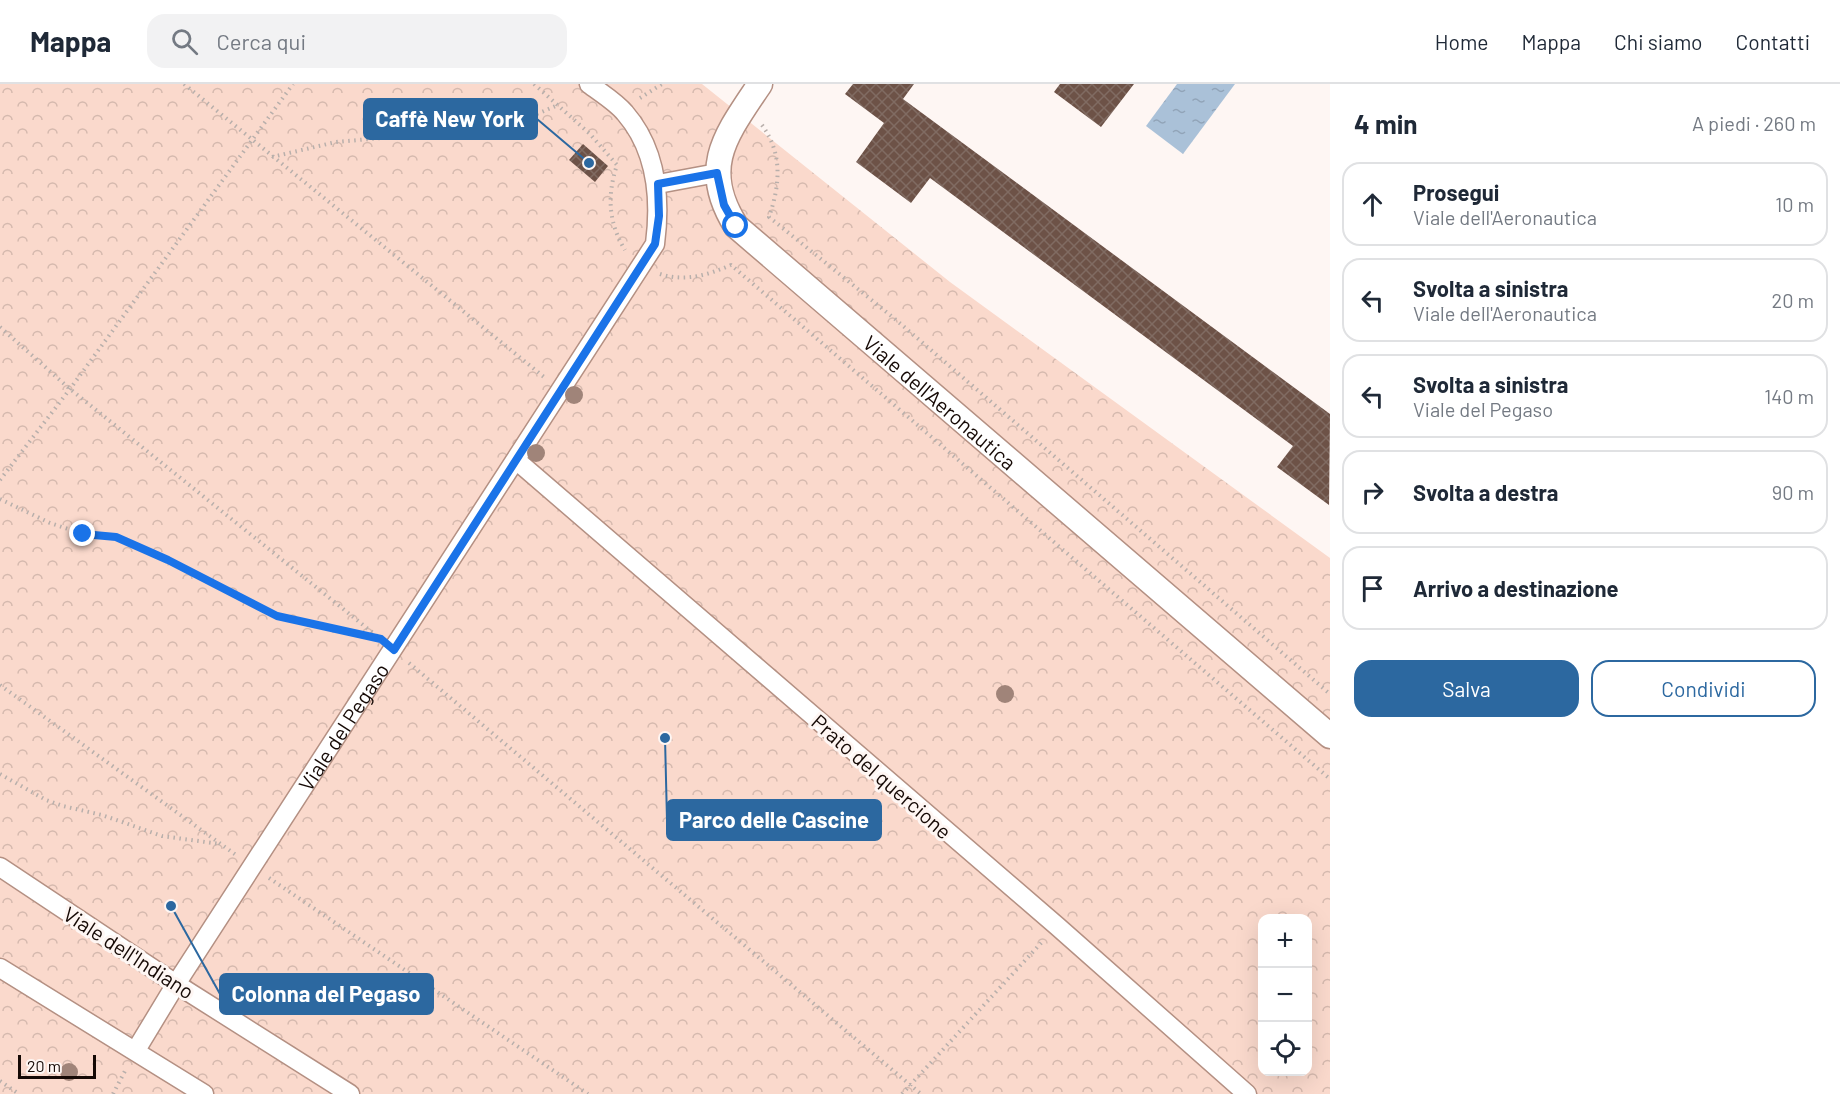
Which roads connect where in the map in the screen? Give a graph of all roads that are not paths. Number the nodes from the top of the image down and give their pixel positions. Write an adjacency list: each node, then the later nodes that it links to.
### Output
1 (589, 84): 4 (street)
2 (760, 84): 3 (street)
3 (717, 173): 4 (street); 6 (street, Viale dell'Aeronautica)
4 (658, 184): 5 (street, Viale del Pegaso)
5 (516, 460): 9 (street, Viale del Pegaso); 13 (street, Prato del quercione)
6 (1330, 736)
7 (0, 867): 9 (street, Viale dell'Indiano)
8 (0, 968): 10 (street)
9 (176, 984): 10 (street, Viale del Pegaso); 12 (street, Viale dell'Indiano)
10 (136, 1050): 11 (street)
11 (204, 1094)
12 (350, 1094)
13 (1247, 1094)

